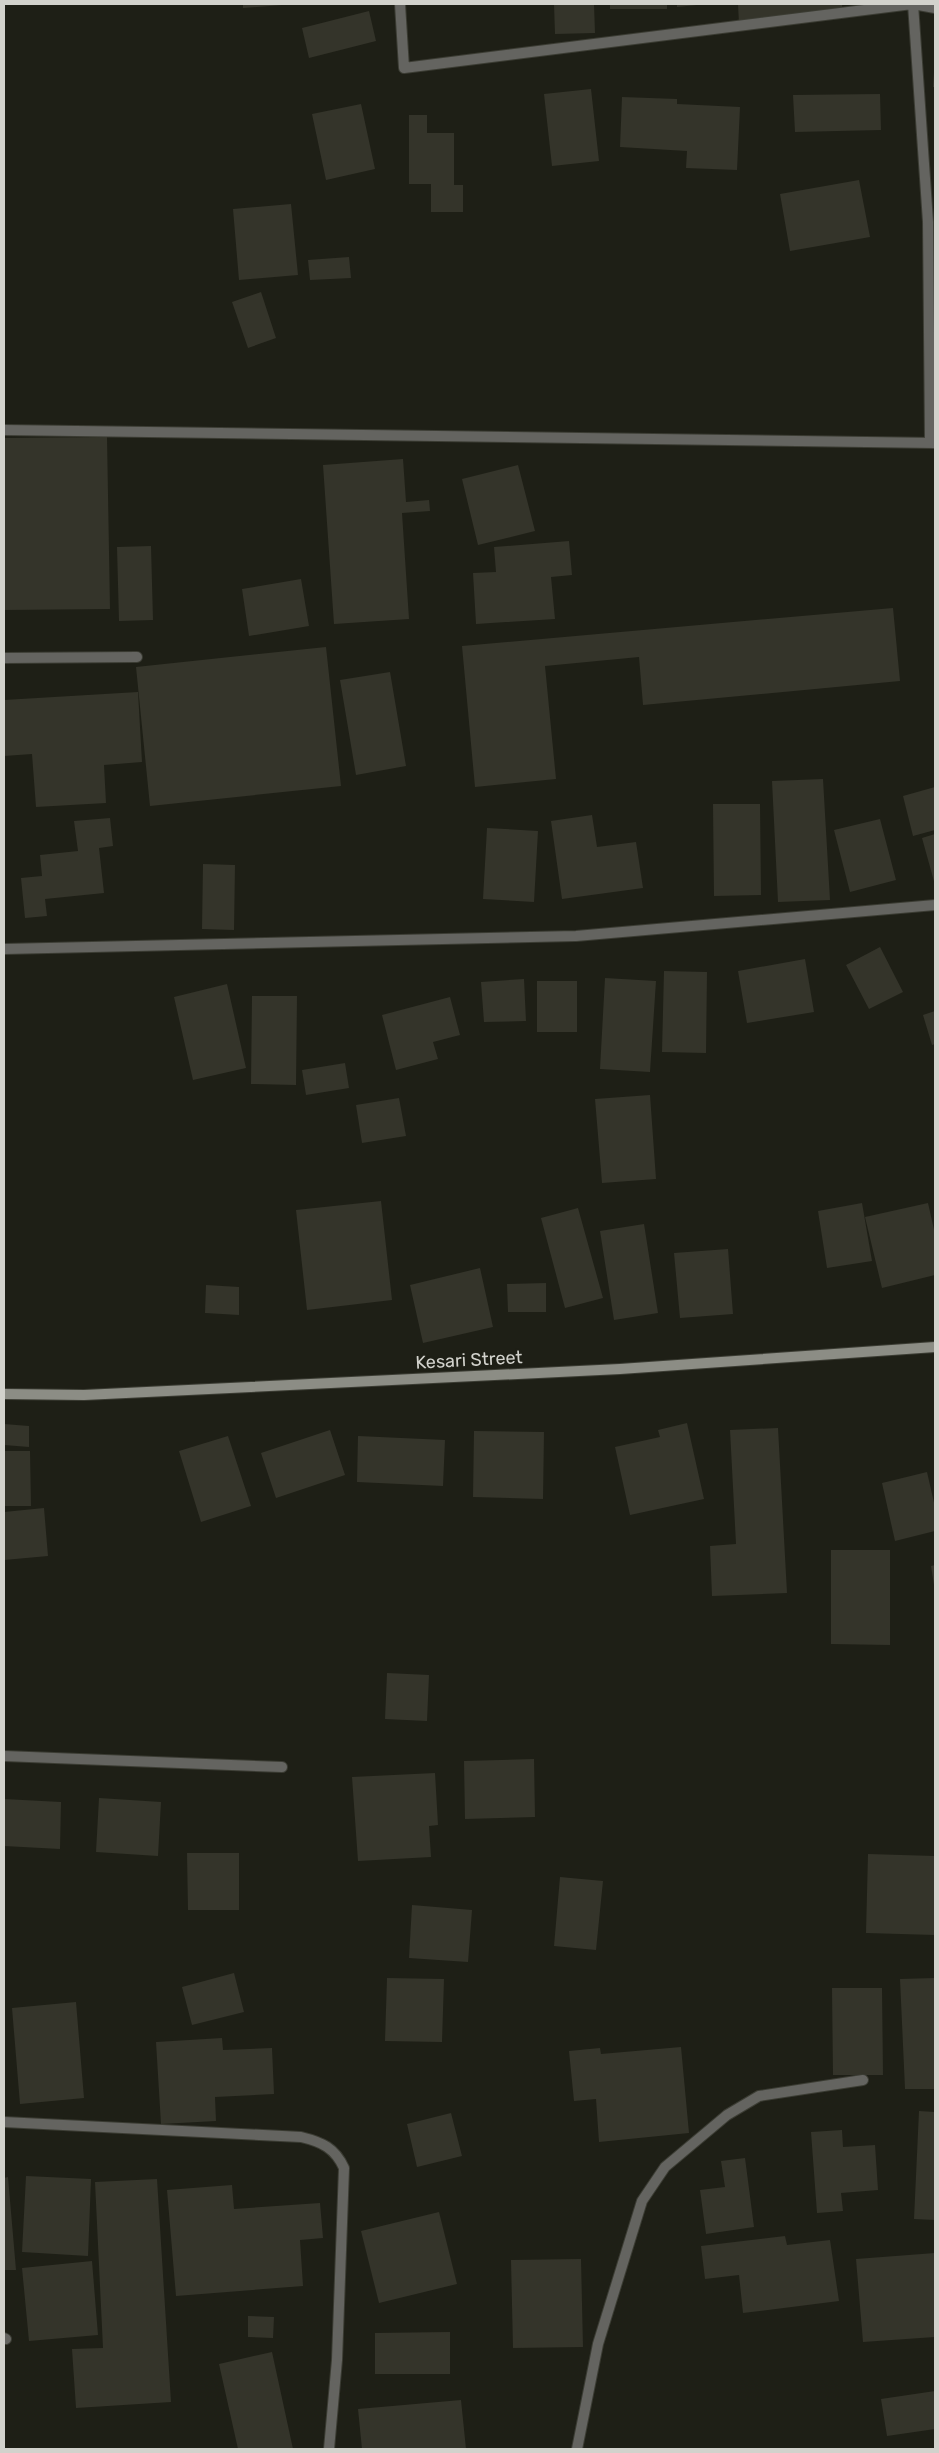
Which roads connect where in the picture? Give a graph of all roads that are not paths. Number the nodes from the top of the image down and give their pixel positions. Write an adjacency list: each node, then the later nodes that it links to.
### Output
1 (400, 4): 2 (street)
2 (912, 4): 3 (street); 4 (street)
3 (935, 8)
4 (932, 221): 6 (street)
5 (4, 430): 6 (street)
6 (933, 443)
7 (137, 657): 8 (street)
8 (4, 658)
9 (935, 905): 10 (street)
10 (4, 949)
11 (935, 1347): 12 (street, Kesari Street)
12 (4, 1394)
13 (4, 1756): 14 (street)
14 (282, 1767)
15 (863, 2080): 18 (street)
16 (4, 2122): 17 (street)
17 (329, 2449)
18 (577, 2449)

